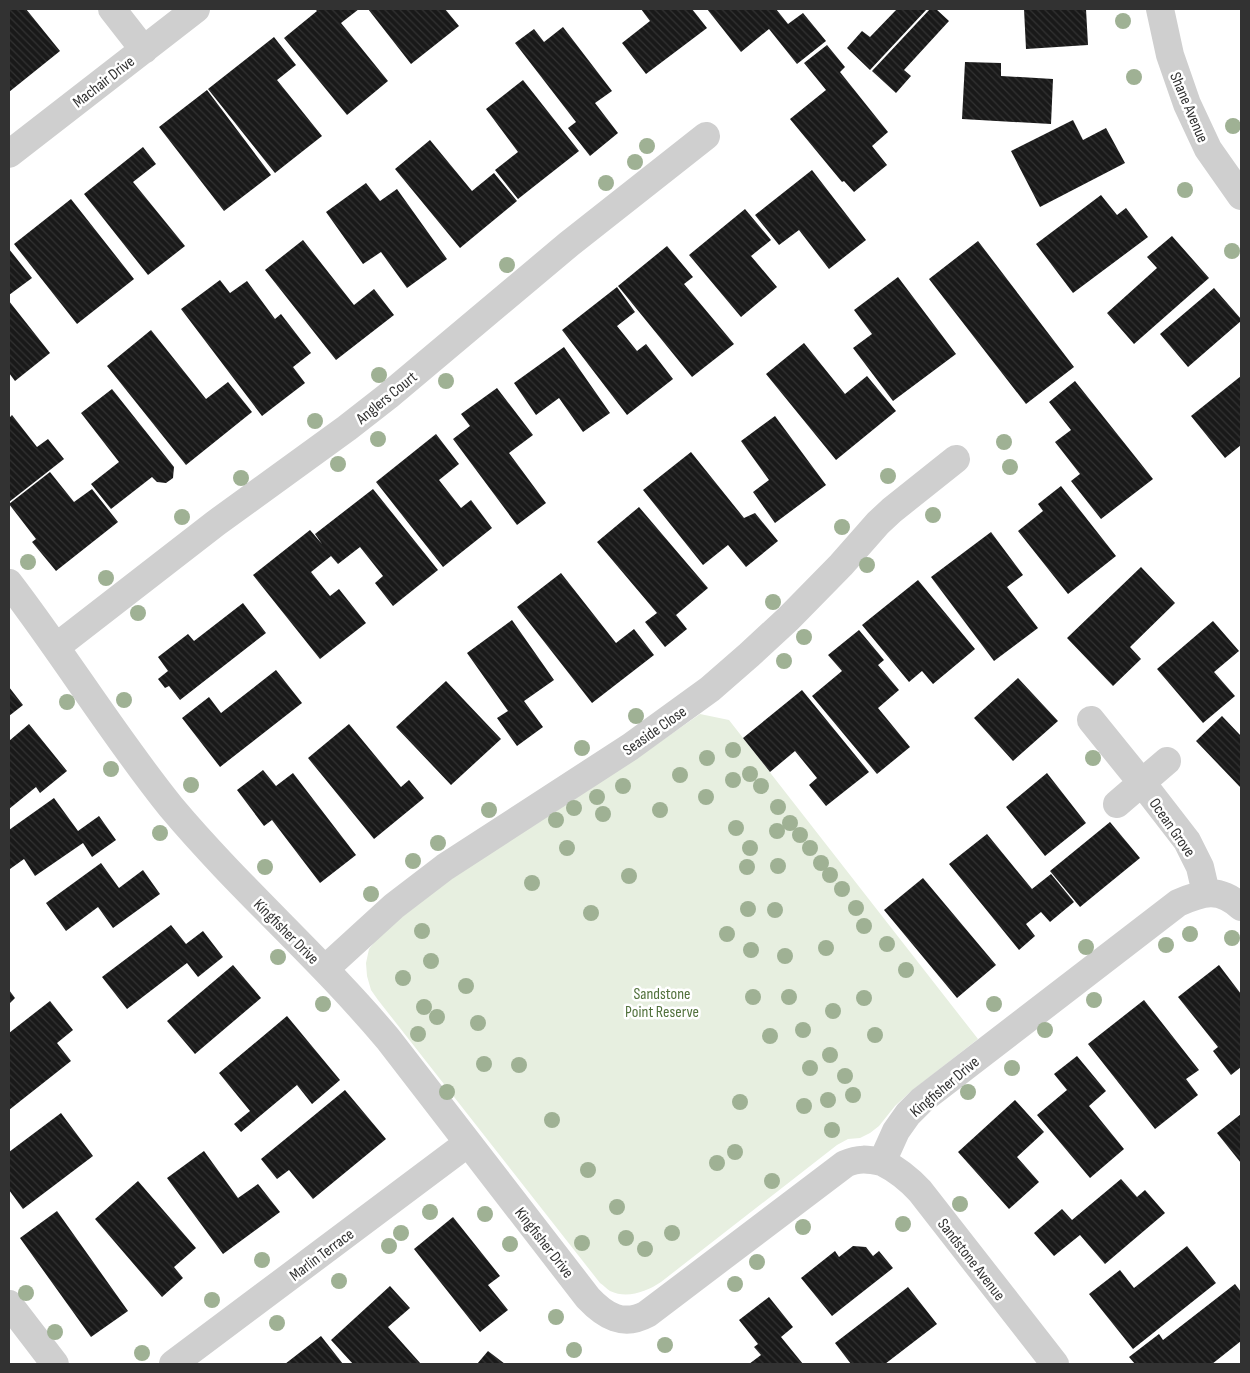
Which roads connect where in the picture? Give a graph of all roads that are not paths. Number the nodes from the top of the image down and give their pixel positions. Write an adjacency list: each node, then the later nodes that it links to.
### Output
1 (112, 9): 4 (street)
2 (196, 9): 4 (street, Machair Drive)
3 (1160, 9): 7 (street, Shane Avenue)
4 (144, 50): 6 (street, Machair Drive)
5 (706, 136): 10 (street, Anglers Court)
6 (9, 154)
7 (1241, 196)
8 (956, 459): 17 (street, Seaside Close)
9 (9, 583): 10 (street, Kingfisher Drive)
10 (56, 647): 17 (street, Kingfisher Drive)
11 (1091, 720): 13 (street, Ocean Grove)
12 (1167, 761): 13 (street, Ocean Grove)
13 (1141, 783): 14 (street, Ocean Grove); 15 (street, Ocean Grove)
14 (1117, 804)
15 (1206, 893): 16 (street); 19 (street, Kingfisher Drive)
16 (1241, 907)
17 (325, 968): 18 (street, Kingfisher Drive)
18 (468, 1143): 19 (street, Kingfisher Drive); 22 (street, Marlin Terrace)
19 (882, 1162): 23 (street, Sandstone Avenue)
20 (9, 1304): 21 (street)
21 (55, 1364)
22 (173, 1364)
23 (1055, 1364)

